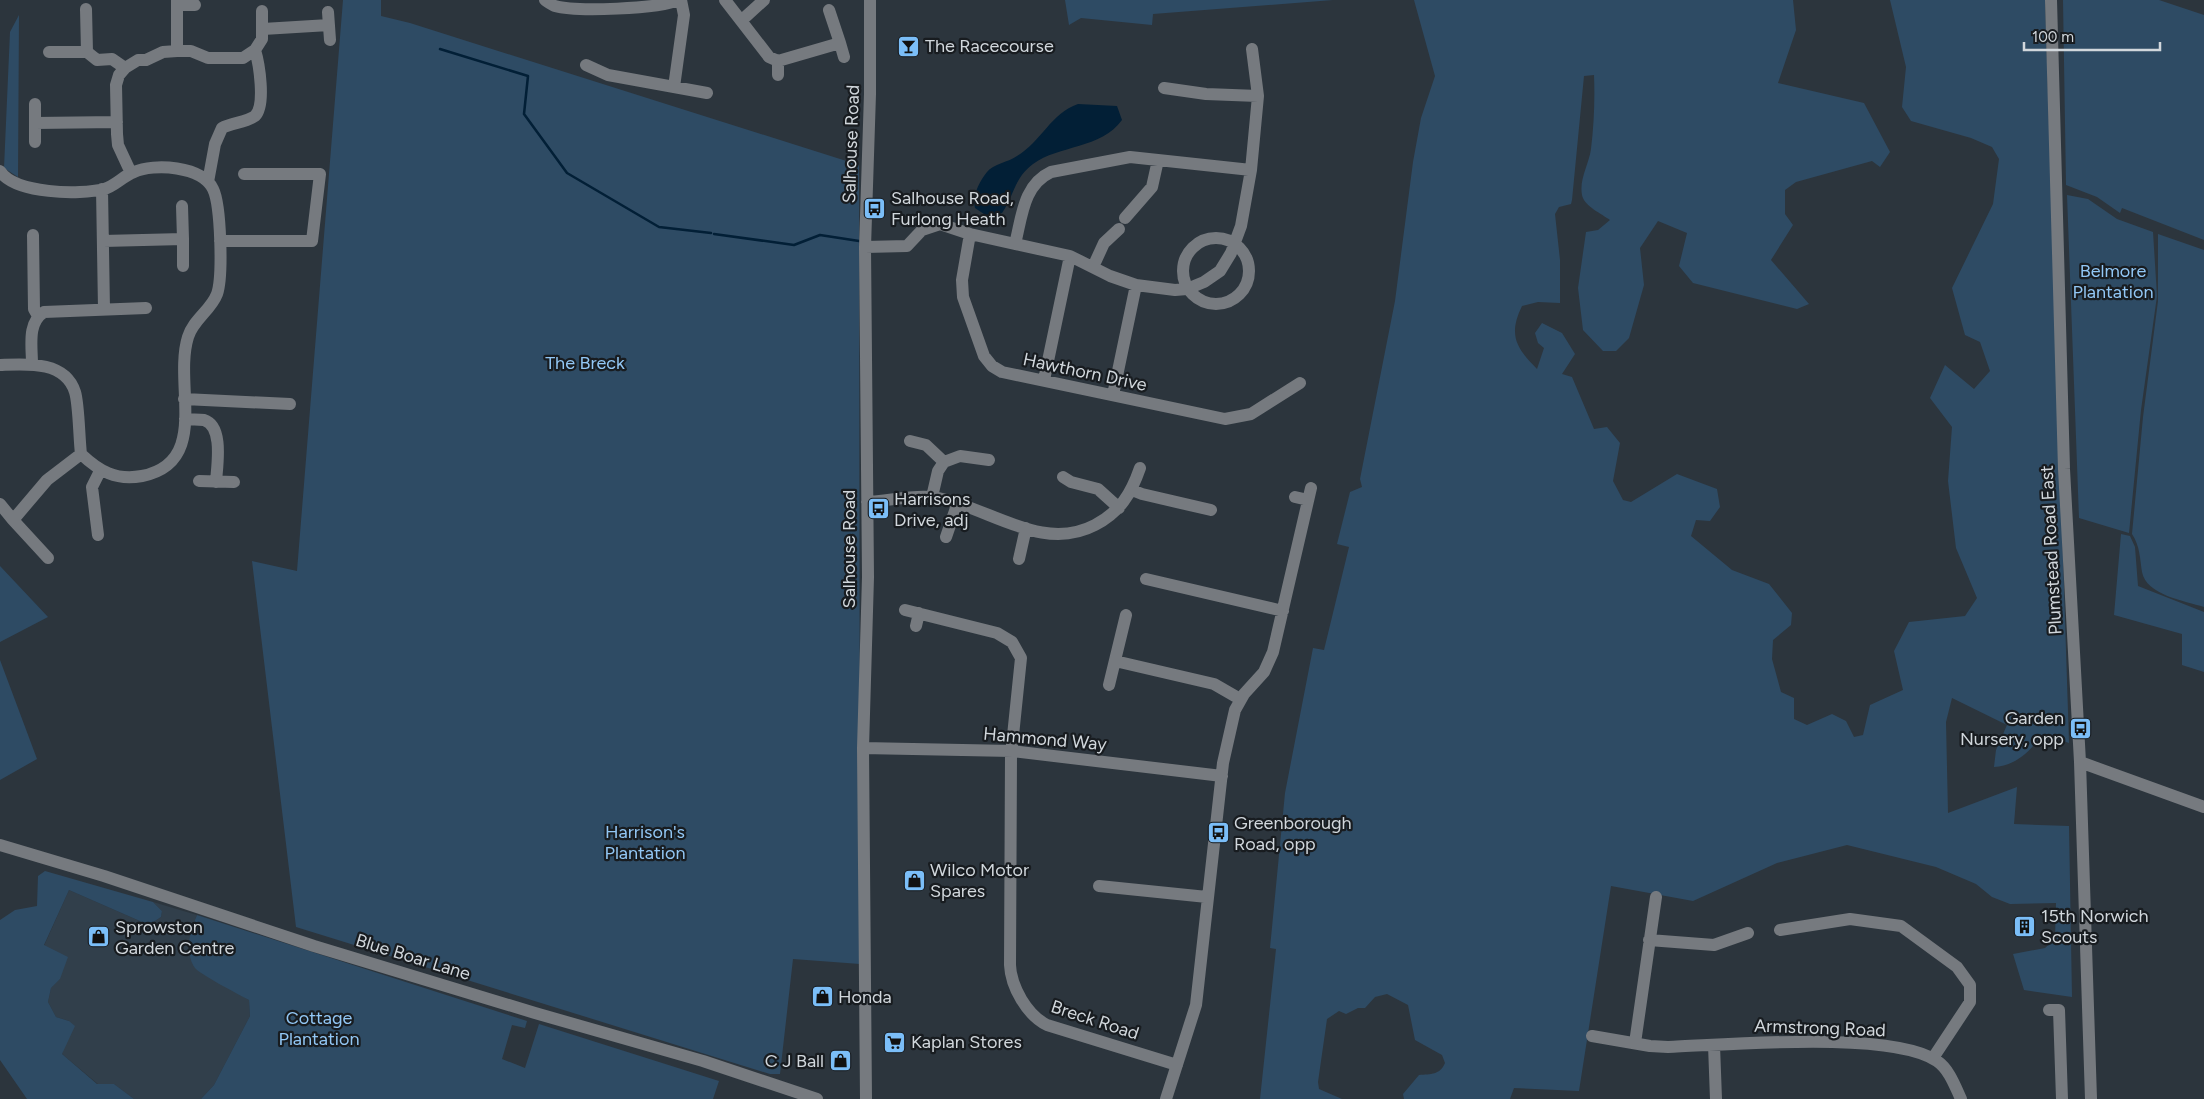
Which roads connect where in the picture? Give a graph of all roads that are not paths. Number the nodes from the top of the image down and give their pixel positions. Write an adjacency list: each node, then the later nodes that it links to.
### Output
1 (545, 0): 2 (street)
2 (679, 0): 26 (street)
3 (725, 0): 12 (street)
4 (764, 0): 12 (street)
5 (870, 0): 49 (street, Salhouse Road)
6 (2051, 0): 97 (street, Plumstead Road East)
7 (177, 3): 8 (street); 18 (street)
8 (194, 6)
9 (86, 9): 20 (street)
10 (829, 10): 15 (street)
11 (262, 11): 13 (street)
12 (742, 20): 22 (street)
13 (263, 29): 14 (street); 17 (street)
14 (330, 40)
15 (840, 43): 21 (street); 22 (street)
16 (1252, 49): 29 (street)
17 (255, 50): 18 (street); 39 (street)
18 (177, 51): 24 (street)
19 (49, 52): 20 (street)
20 (86, 52): 24 (street)
21 (844, 57)
22 (778, 61): 25 (street)
23 (586, 65): 26 (street)
24 (125, 68): 31 (street)
25 (778, 75)
26 (674, 87): 28 (street)
27 (1164, 88): 29 (street)
28 (707, 93)
29 (1258, 96): 35 (street)
30 (35, 104): 32 (street)
31 (117, 122): 32 (street); 37 (street)
32 (34, 123): 33 (street)
33 (34, 142)
34 (1158, 160): 35 (street); 48 (street); 52 (street)
35 (1251, 170): 47 (street)
36 (0, 173): 40 (street)
37 (132, 173): 39 (street); 40 (street)
38 (244, 174): 46 (street)
39 (208, 182): 46 (street)
40 (102, 189): 45 (street)
41 (182, 206): 44 (street)
42 (970, 234): 48 (street); 49 (street); 60 (street, Hawthorn Drive)
43 (33, 235): 57 (street)
44 (183, 239): 45 (street); 51 (street)
45 (103, 241): 56 (street)
46 (220, 241): 63 (street)
47 (1235, 243): 54 (street); 54 (street); 54 (street)
48 (1015, 244): 50 (street)
49 (865, 247): 77 (street, Salhouse Road)
50 (1070, 256): 52 (street); 60 (street)
51 (183, 266)
52 (1093, 267): 53 (street)
53 (1136, 286): 54 (street); 62 (street)
54 (1188, 289)
55 (146, 308): 56 (street)
56 (104, 309): 57 (street)
57 (38, 316): 58 (street)
58 (32, 364): 59 (street); 67 (street)
59 (0, 365)
60 (1044, 380): 62 (street, Hawthorn Drive)
61 (1300, 383): 62 (street, Hawthorn Drive)
62 (1113, 395)
63 (184, 399): 64 (street); 65 (street)
64 (290, 404)
65 (185, 420): 70 (street); 73 (street)
66 (910, 441): 69 (street)
67 (81, 454): 70 (street); 82 (street)
68 (988, 460): 69 (street)
69 (944, 462): 75 (street)
70 (100, 471): 84 (street)
71 (1063, 477): 80 (street)
72 (199, 481): 73 (street)
73 (216, 482): 74 (street)
74 (234, 482)
75 (932, 497): 77 (street); 79 (street)
76 (1295, 497): 90 (street)
77 (867, 502): 95 (street, Salhouse Road)
78 (0, 504): 82 (street)
79 (957, 505): 83 (street); 85 (street)
80 (1119, 508): 81 (street); 83 (street)
81 (1211, 510)
82 (12, 520): 86 (street)
83 (1026, 528): 87 (street)
84 (98, 535)
85 (946, 537)
86 (48, 558)
87 (1019, 558)
88 (1146, 579): 90 (street)
89 (905, 610): 96 (street, Breck Road)
90 (1283, 611): 94 (street)
91 (1126, 614): 92 (street)
92 (1115, 661): 93 (street); 94 (street)
93 (1109, 686)
94 (1240, 699): 98 (street)
95 (863, 748): 96 (street, Hammond Way); 114 (street, Salhouse Road)
96 (1012, 751): 98 (street, Hammond Way); 112 (street, Breck Road)
97 (2080, 762): 99 (street); 119 (street, Plumstead Road East)
98 (1222, 776): 103 (street)
99 (2204, 807)
100 (0, 845): 113 (street, Blue Boar Lane)
101 (1099, 886): 103 (street)
102 (1656, 897): 106 (street)
103 (1207, 898): 112 (street)
104 (1780, 930): 111 (street)
105 (1748, 933): 106 (street)
106 (1649, 940): 109 (street)
107 (2058, 1009): 118 (street)
108 (1592, 1036): 109 (street, Armstrong Road)
109 (1635, 1044): 110 (street, Armstrong Road)
110 (1714, 1045): 111 (street, Armstrong Road); 116 (street)
111 (1933, 1058): 117 (street, Armstrong Road)
112 (1177, 1065): 115 (street)
113 (817, 1099)
114 (866, 1099)
115 (1166, 1099)
116 (1716, 1099)
117 (1962, 1099)
118 (2062, 1099)
119 (2090, 1099)

